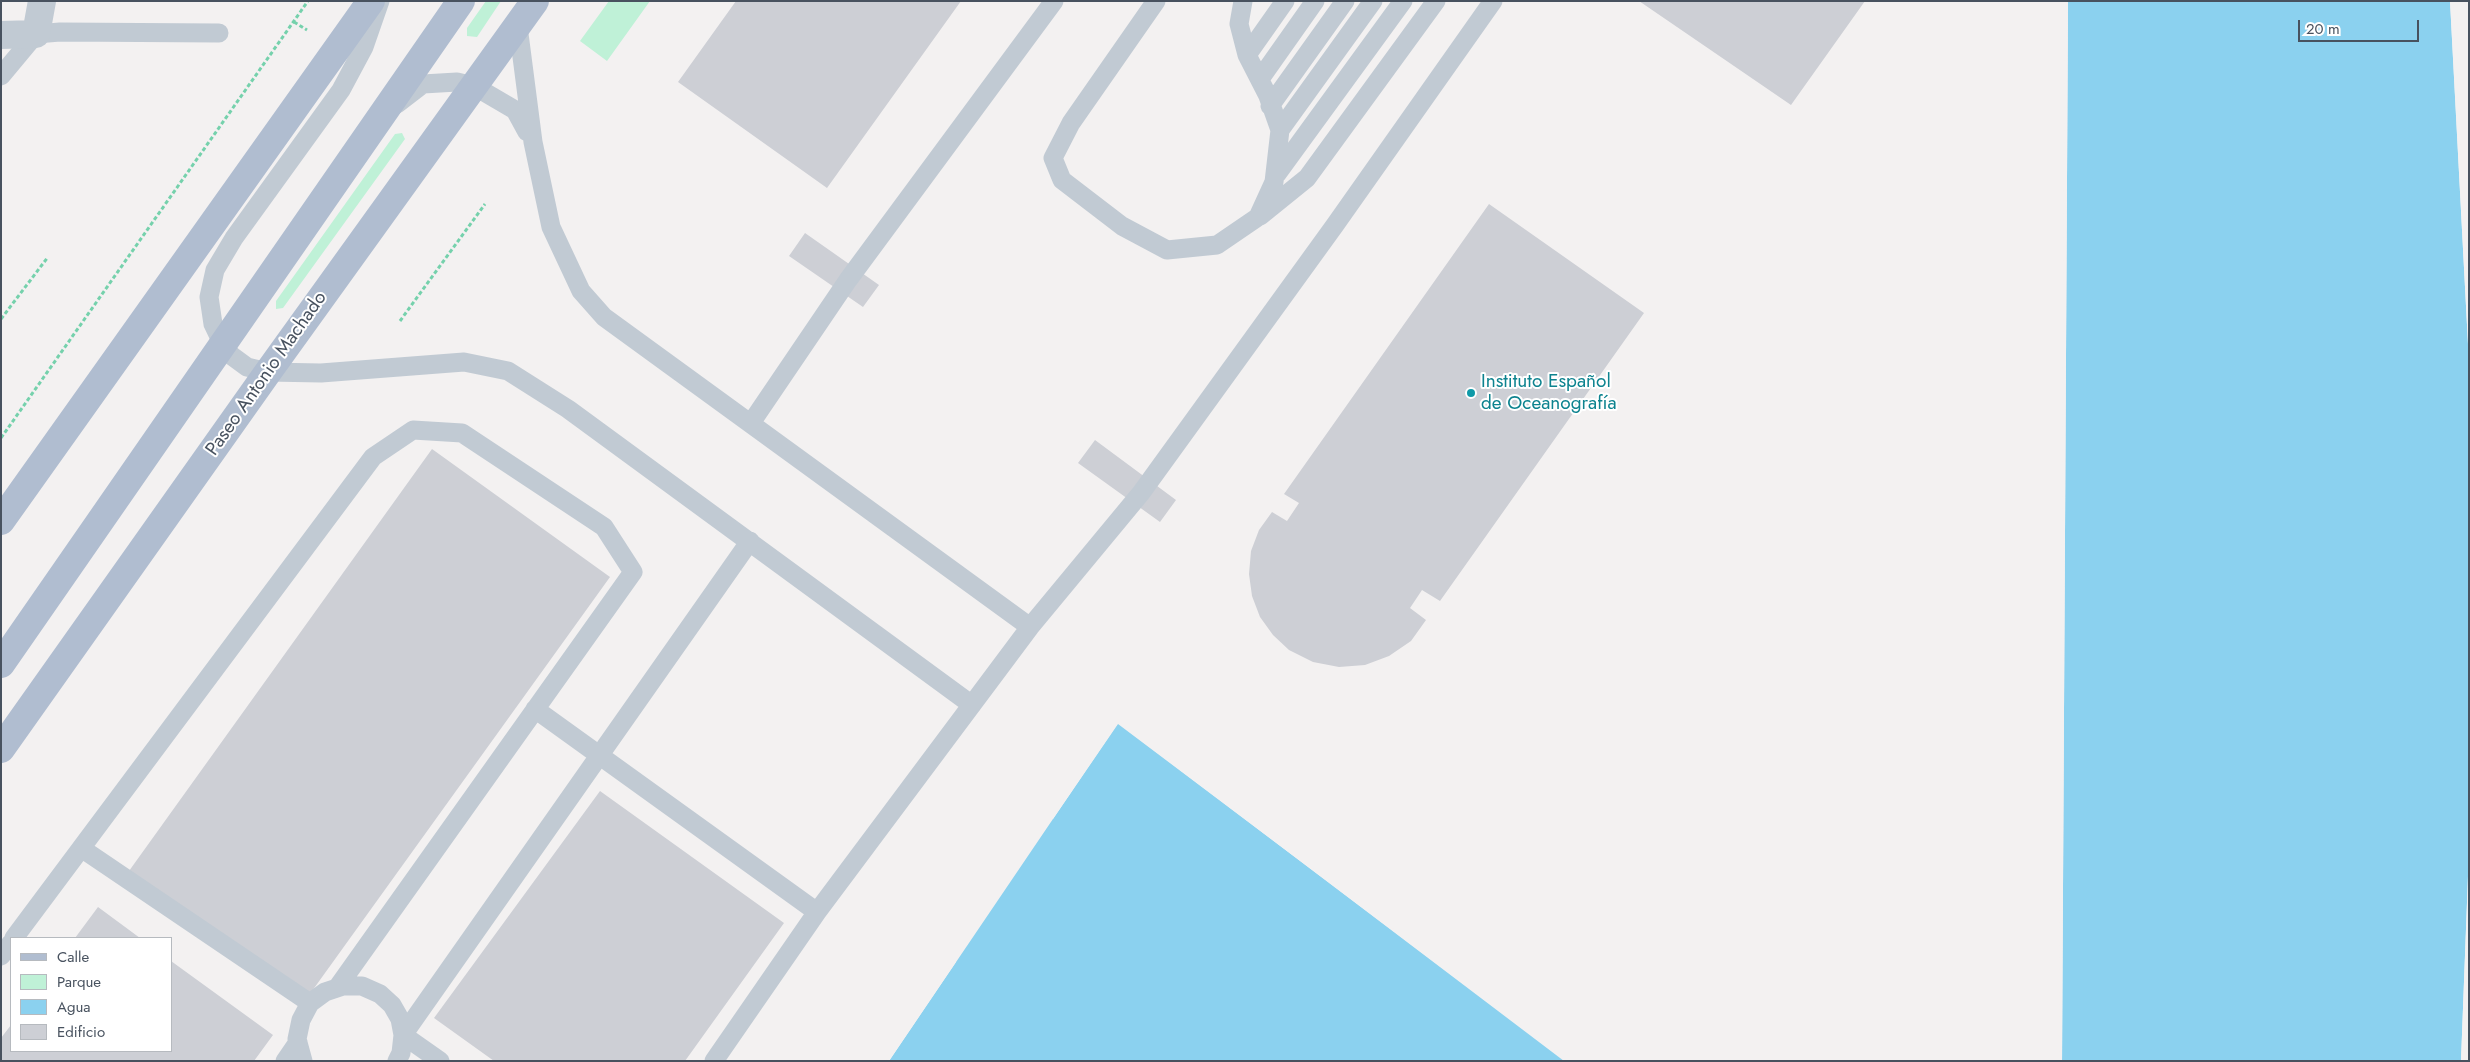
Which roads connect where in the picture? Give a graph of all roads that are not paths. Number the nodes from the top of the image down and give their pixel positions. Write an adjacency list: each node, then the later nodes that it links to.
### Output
1 (42, 1): 20 (street)
2 (370, 1): 35 (main road)
3 (380, 1): 32 (lane)
4 (462, 1): 27 (main road)
5 (535, 1): 18 (main road, Paseo Antonio Machado)
6 (1054, 1): 34 (lane)
7 (1156, 1): 31 (lane)
8 (1243, 1): 17 (lane)
9 (1254, 1): 17 (lane)
10 (1285, 1): 22 (lane)
11 (1315, 1): 24 (lane)
12 (1345, 1): 26 (lane)
13 (1373, 1): 28 (lane)
14 (1403, 1): 30 (lane)
15 (1436, 1): 31 (lane)
16 (1493, 1): 37 (lane)
17 (1239, 22): 22 (lane)
18 (518, 26): 25 (main road, Paseo Antonio Machado); 29 (lane)
19 (220, 33): 20 (lane)
20 (36, 34): 21 (street); 23 (lane)
21 (1, 35)
22 (1247, 55): 24 (lane)
23 (1, 76)
24 (1260, 79): 26 (lane)
25 (474, 86): 27 (lane); 29 (lane); 33 (main road, Paseo Antonio Machado)
26 (1270, 106): 28 (lane)
27 (383, 113): 32 (main road)
28 (1280, 130): 30 (lane)
29 (533, 142): 34 (lane)
30 (1275, 178): 31 (lane)
31 (1258, 217)
32 (223, 345): 33 (lane); 38 (main road)
33 (268, 372): 36 (lane); 41 (main road, Paseo Antonio Machado)
34 (751, 423): 37 (lane)
35 (1, 521)
36 (750, 541): 39 (lane); 42 (lane)
37 (1030, 627): 39 (lane)
38 (1, 664)
39 (972, 705): 44 (lane)
40 (536, 709): 42 (lane); 43 (lane); 48 (lane)
41 (1, 749)
42 (599, 755): 44 (lane); 50 (lane)
43 (81, 848): 45 (lane); 49 (lane)
44 (818, 912): 56 (lane)
45 (15, 937)
46 (10, 944): 47 (lane)
47 (1, 956)
48 (337, 988): 49 (lane); 50 (lane)
49 (310, 1003): 51 (lane)
50 (403, 1035): 54 (lane); 55 (lane)
51 (298, 1042): 52 (lane); 53 (lane)
52 (285, 1061)
53 (303, 1061)
54 (397, 1061)
55 (440, 1061)
56 (714, 1061)

